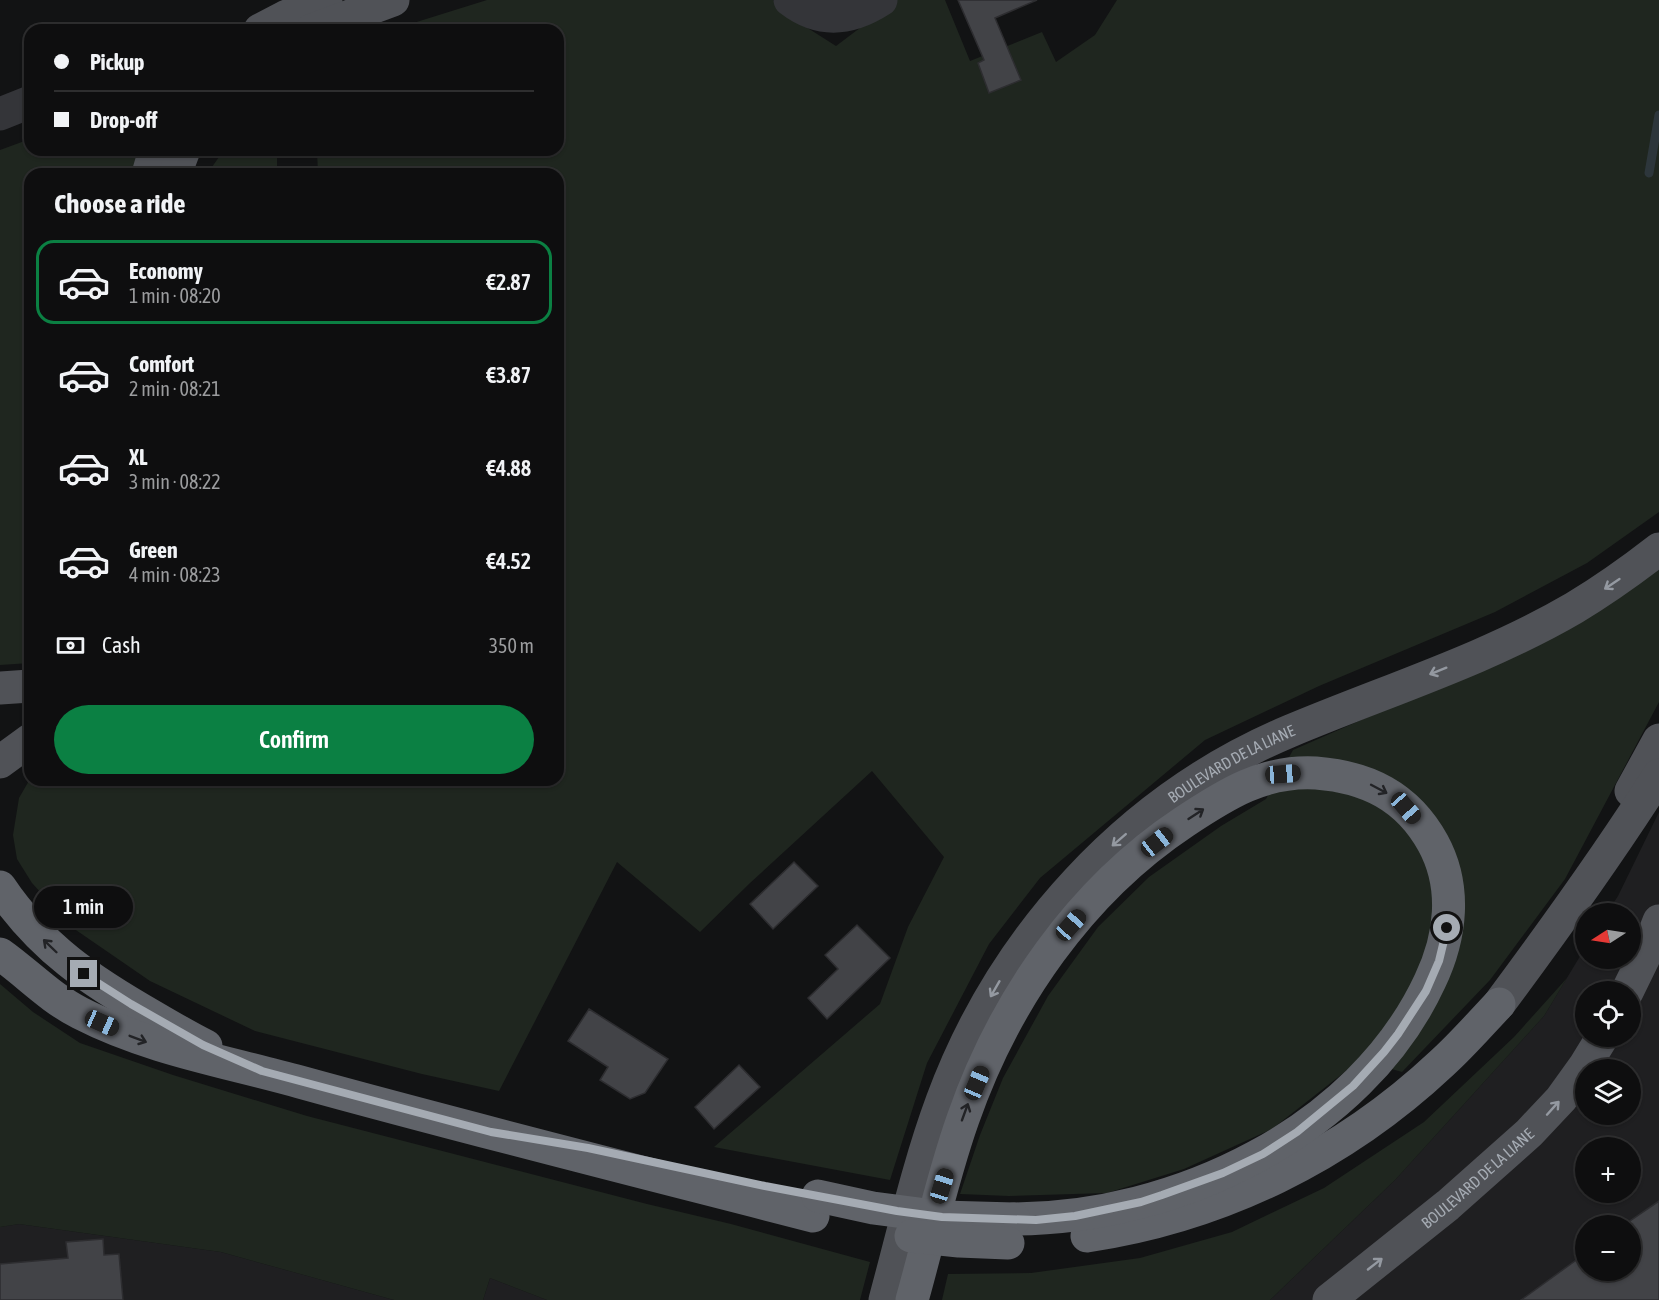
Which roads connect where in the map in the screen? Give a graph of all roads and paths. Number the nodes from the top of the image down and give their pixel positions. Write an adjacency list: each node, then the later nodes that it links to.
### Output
1 (393, 0): 4 (main road)
2 (790, 0): 3 (street)
3 (881, 0)
4 (339, 5): 5 (main road); 6 (main road)
5 (272, 24)
6 (318, 24)
7 (24, 104): 8 (street)
8 (0, 114)
9 (24, 126): 10 (street)
10 (0, 135)
11 (1659, 549): 27 (main road, BOULEVARD DE LA LIANE, one-way to 27)
12 (24, 686): 13 (main road)
13 (0, 688)
14 (1659, 740): 19 (main road)
15 (24, 744): 16 (main road)
16 (0, 762)
17 (1659, 775): 19 (main road)
18 (0, 887): 25 (highway, one-way to 18)
19 (1560, 919): 23 (main road)
20 (1659, 921): 22 (main road)
21 (0, 954): 25 (highway, one-way to 25)
22 (1632, 981)
23 (1499, 1005): 26 (highway)
24 (1596, 1047): 29 (main road, BOULEVARD DE LA LIANE, one-way to 24)
25 (262, 1071): 26 (highway, bridge)
26 (1011, 1231): 28 (highway, one-way to 26)
27 (885, 1300)
28 (912, 1300)
29 (1329, 1300)

